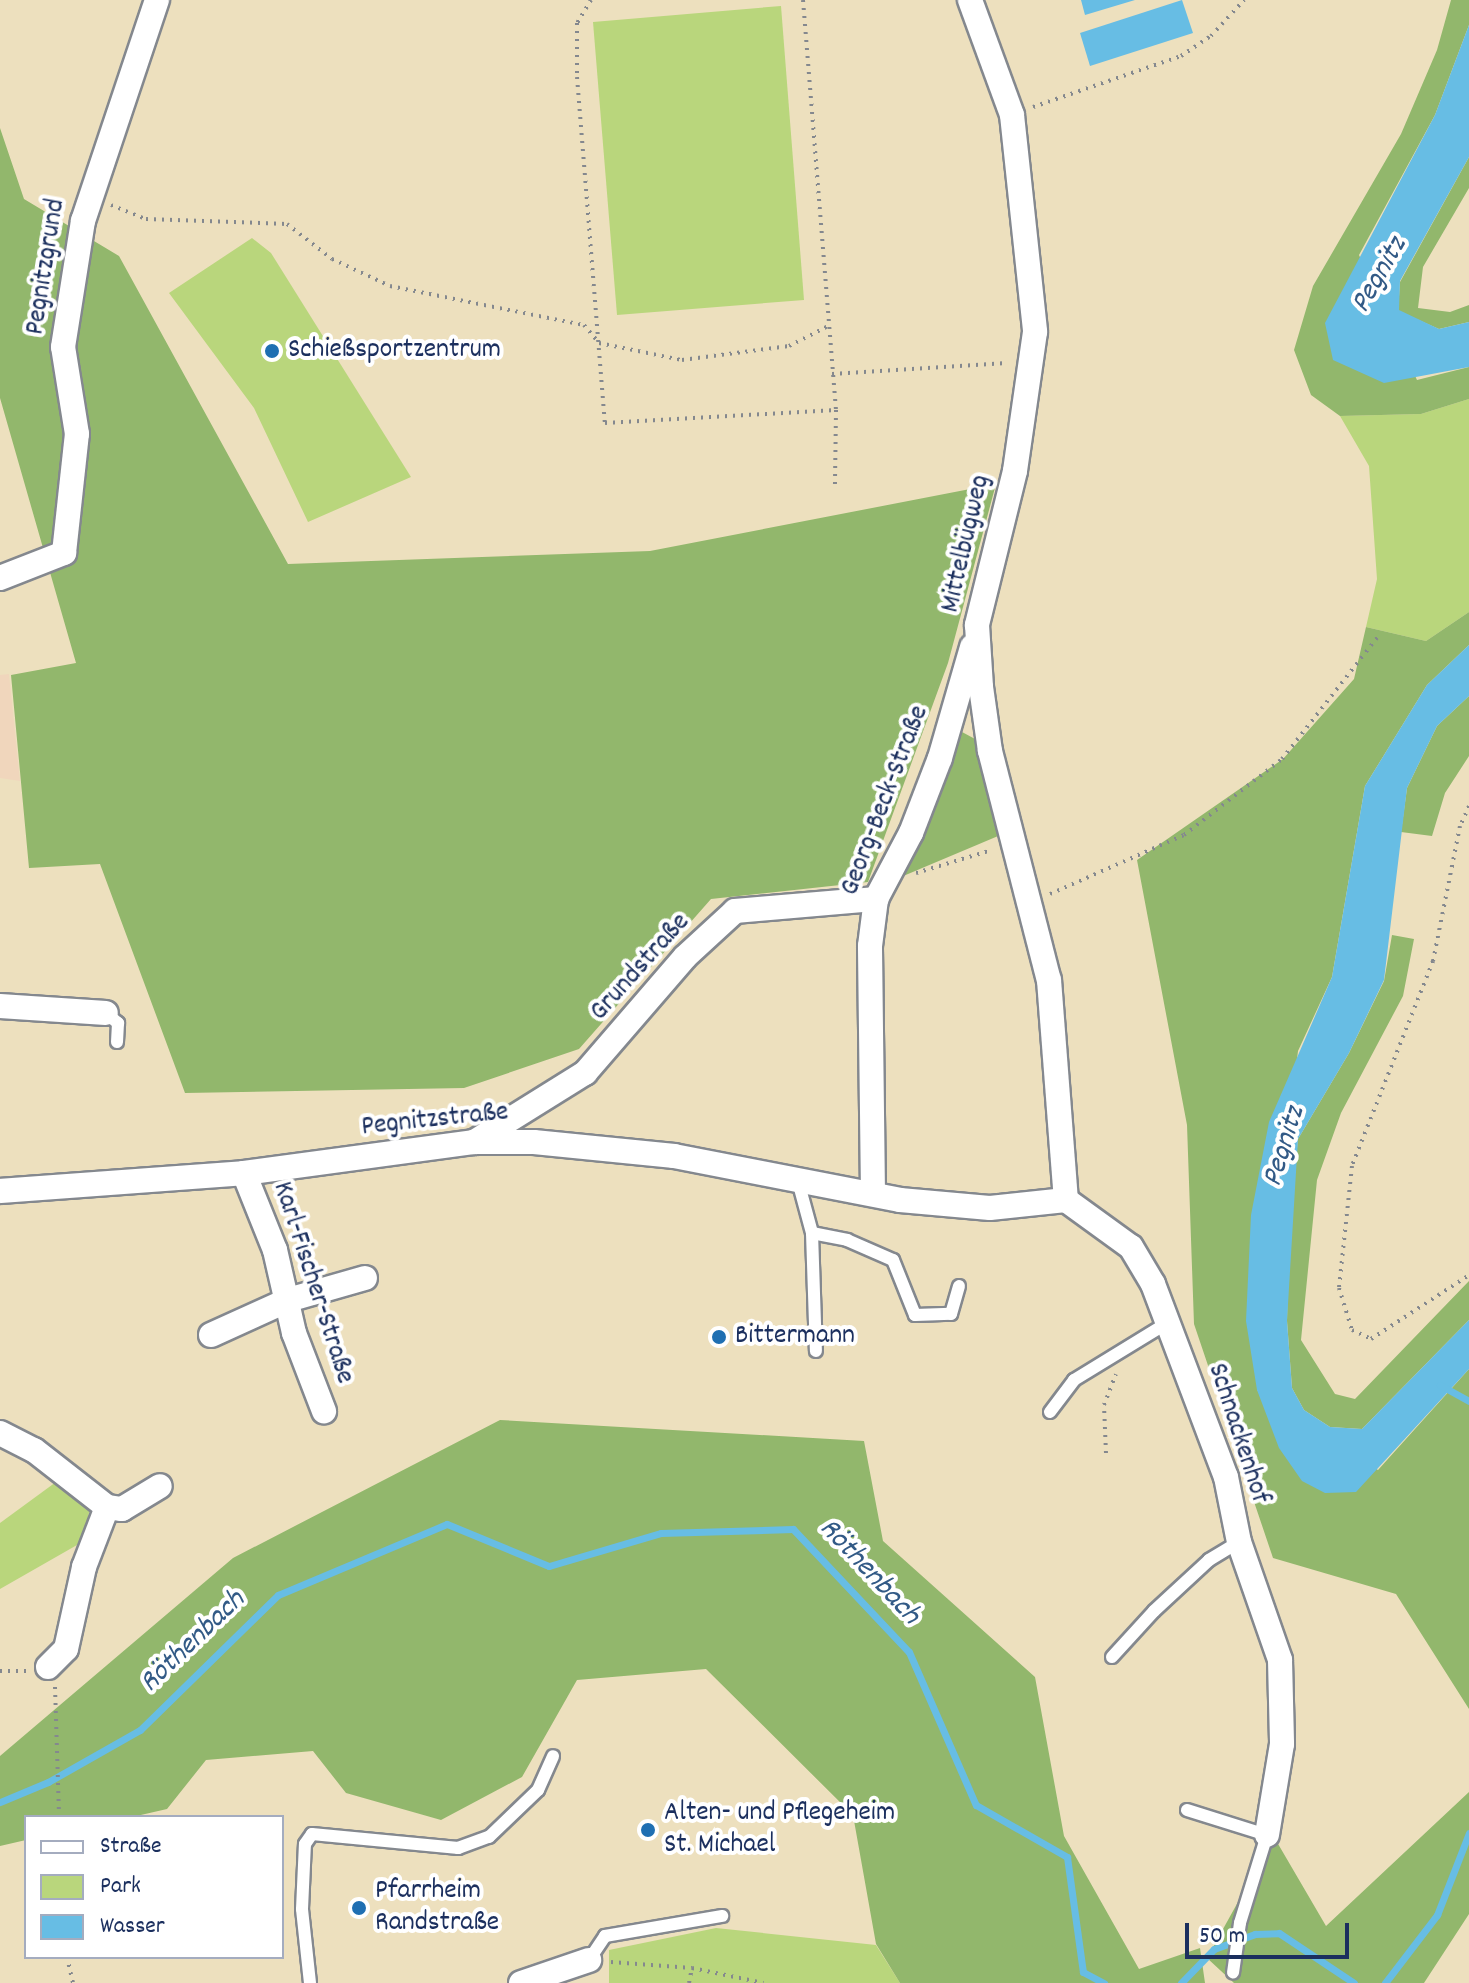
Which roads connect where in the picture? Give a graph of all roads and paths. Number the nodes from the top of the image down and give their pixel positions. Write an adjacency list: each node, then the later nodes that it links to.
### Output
1 (157, 0): 7 (street, Pegnitzgrund)
2 (591, 0): 9 (path)
3 (803, 0): 8 (path)
4 (970, 0): 6 (street, Mittelbügweg)
5 (1244, 0): 6 (path)
6 (1012, 115): 10 (street, Mittelbügweg)
7 (88, 196): 9 (path); 14 (street, Pegnitzgrund)
8 (828, 326): 9 (path); 11 (path)
9 (599, 343): 12 (path)
10 (1033, 361): 11 (path); 15 (street, Mittelbügweg)
11 (831, 374): 12 (path)
12 (836, 410): 13 (path)
13 (835, 486)
14 (0, 578)
15 (977, 625): 18 (street, Mittelbügweg); 19 (street, Georg-Beck-Straße)
16 (1380, 634): 20 (path)
17 (1469, 806): 31 (path)
18 (1013, 844): 19 (path); 20 (street, Mittelbügweg)
19 (880, 891): 24 (street, Grundstraße); 28 (street, Georg-Beck-Straße)
20 (1032, 902): 29 (street, Mittelbügweg)
21 (0, 1006): 22 (street)
22 (106, 1013): 23 (lane)
23 (117, 1042)
24 (473, 1142): 25 (street, Pegnitzstraße); 26 (street, Pegnitzstraße)
25 (244, 1173): 27 (street, Pegnitzstraße); 34 (street, Karl-Fischer-Straße)
26 (798, 1181): 28 (street, Pegnitzstraße); 30 (lane)
27 (0, 1191)
28 (873, 1194): 29 (street)
29 (1066, 1200): 35 (street, Schnackenhof)
30 (812, 1233): 33 (lane); 37 (lane)
31 (1469, 1275)
32 (365, 1278): 34 (street)
33 (959, 1286)
34 (288, 1300): 36 (street); 39 (street, Karl-Fischer-Straße)
35 (1167, 1323): 40 (lane); 45 (street, Schnackenhof)
36 (211, 1335)
37 (816, 1351)
38 (1129, 1366): 42 (path)
39 (324, 1411)
40 (1050, 1412)
41 (0, 1433): 44 (street)
42 (1106, 1453)
43 (160, 1486): 44 (street)
44 (107, 1507): 47 (street)
45 (1239, 1542): 46 (lane); 51 (street, Schnackenhof)
46 (1112, 1657)
47 (52, 1678): 50 (path)
48 (553, 1756): 58 (lane)
49 (1187, 1810): 51 (lane)
50 (59, 1815)
51 (1267, 1835): 56 (lane)
52 (722, 1916): 54 (lane)
53 (67, 1959): 57 (path)
54 (589, 1960): 55 (path); 59 (street)
55 (692, 1968): 60 (path); 61 (path)
56 (1233, 1973)
57 (73, 1983)
58 (310, 1983)
59 (521, 1983)
60 (689, 1983)
61 (763, 1983)

